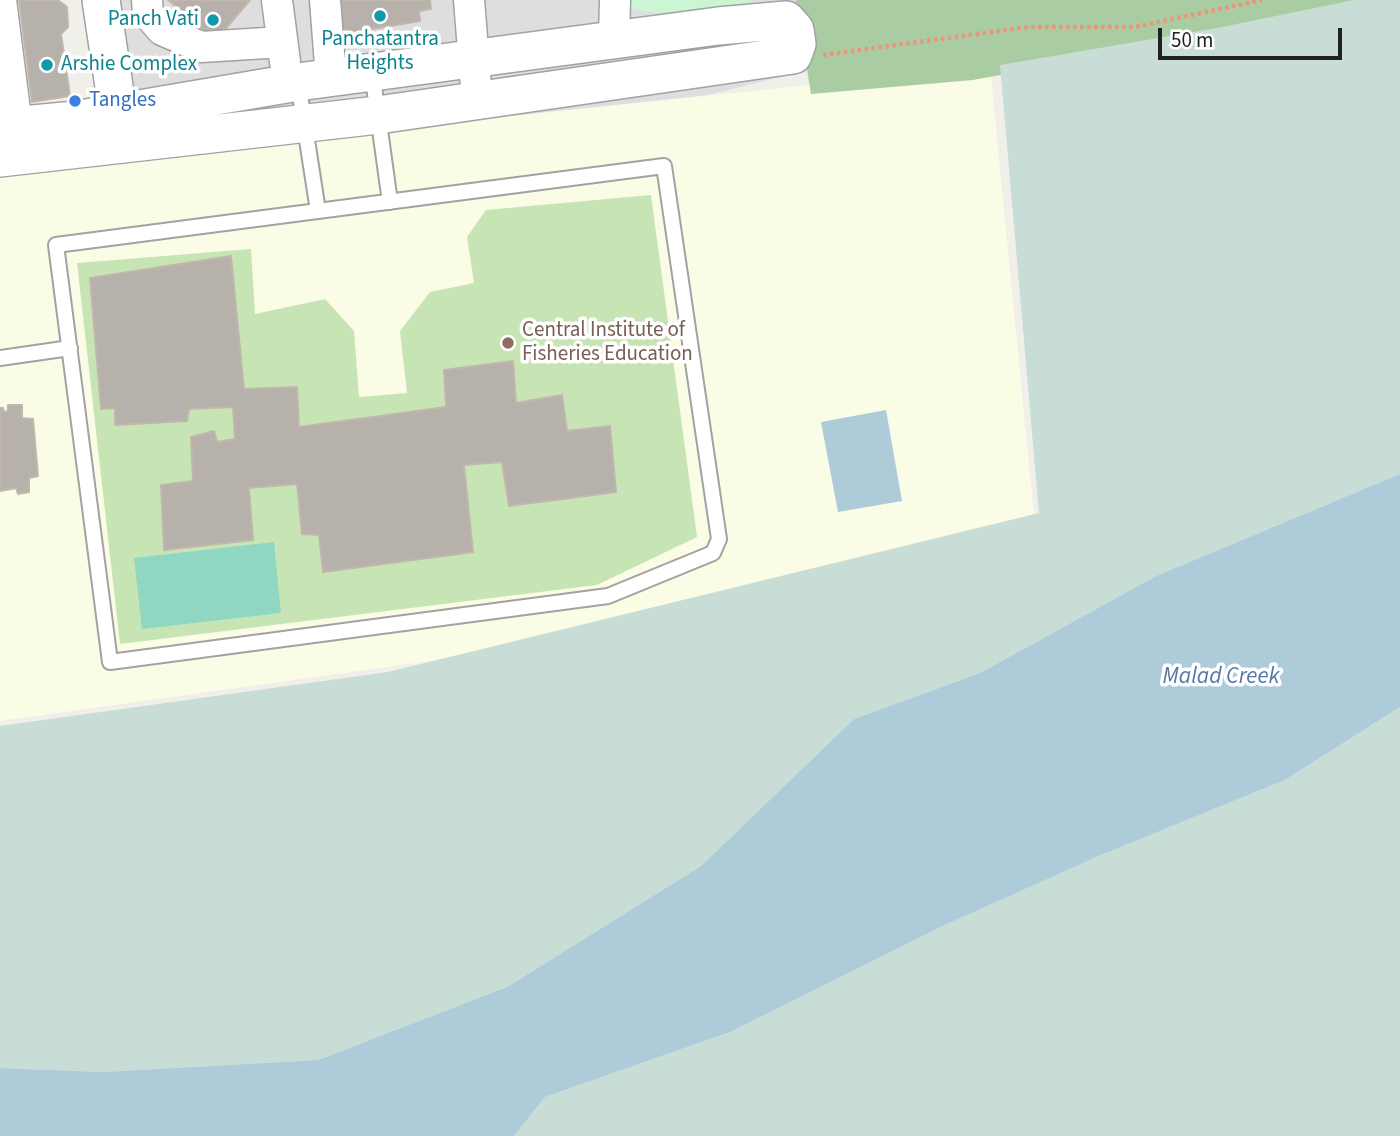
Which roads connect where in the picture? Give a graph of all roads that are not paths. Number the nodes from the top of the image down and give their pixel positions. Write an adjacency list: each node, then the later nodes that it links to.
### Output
1 (101, 0): 18 (street)
2 (147, 0): 10 (street)
3 (277, 0): 10 (street)
4 (325, 0): 13 (street)
5 (469, 0): 11 (street)
6 (615, 0): 9 (street)
7 (2, 15): 17 (street)
8 (788, 25): 9 (street); 14 (street)
9 (614, 40): 11 (street)
10 (282, 42): 13 (street)
11 (473, 59): 12 (street); 14 (street)
12 (372, 72): 13 (street); 15 (lane)
13 (306, 82): 16 (lane); 18 (street)
14 (477, 99): 15 (street)
15 (378, 115): 16 (street); 20 (lane)
16 (302, 125): 18 (street); 21 (lane)
17 (8, 126): 18 (street)
18 (118, 130): 19 (street)
19 (0, 158)
20 (390, 202): 21 (lane); 22 (lane)
21 (318, 211): 22 (lane)
22 (70, 348): 23 (lane)
23 (0, 358)

